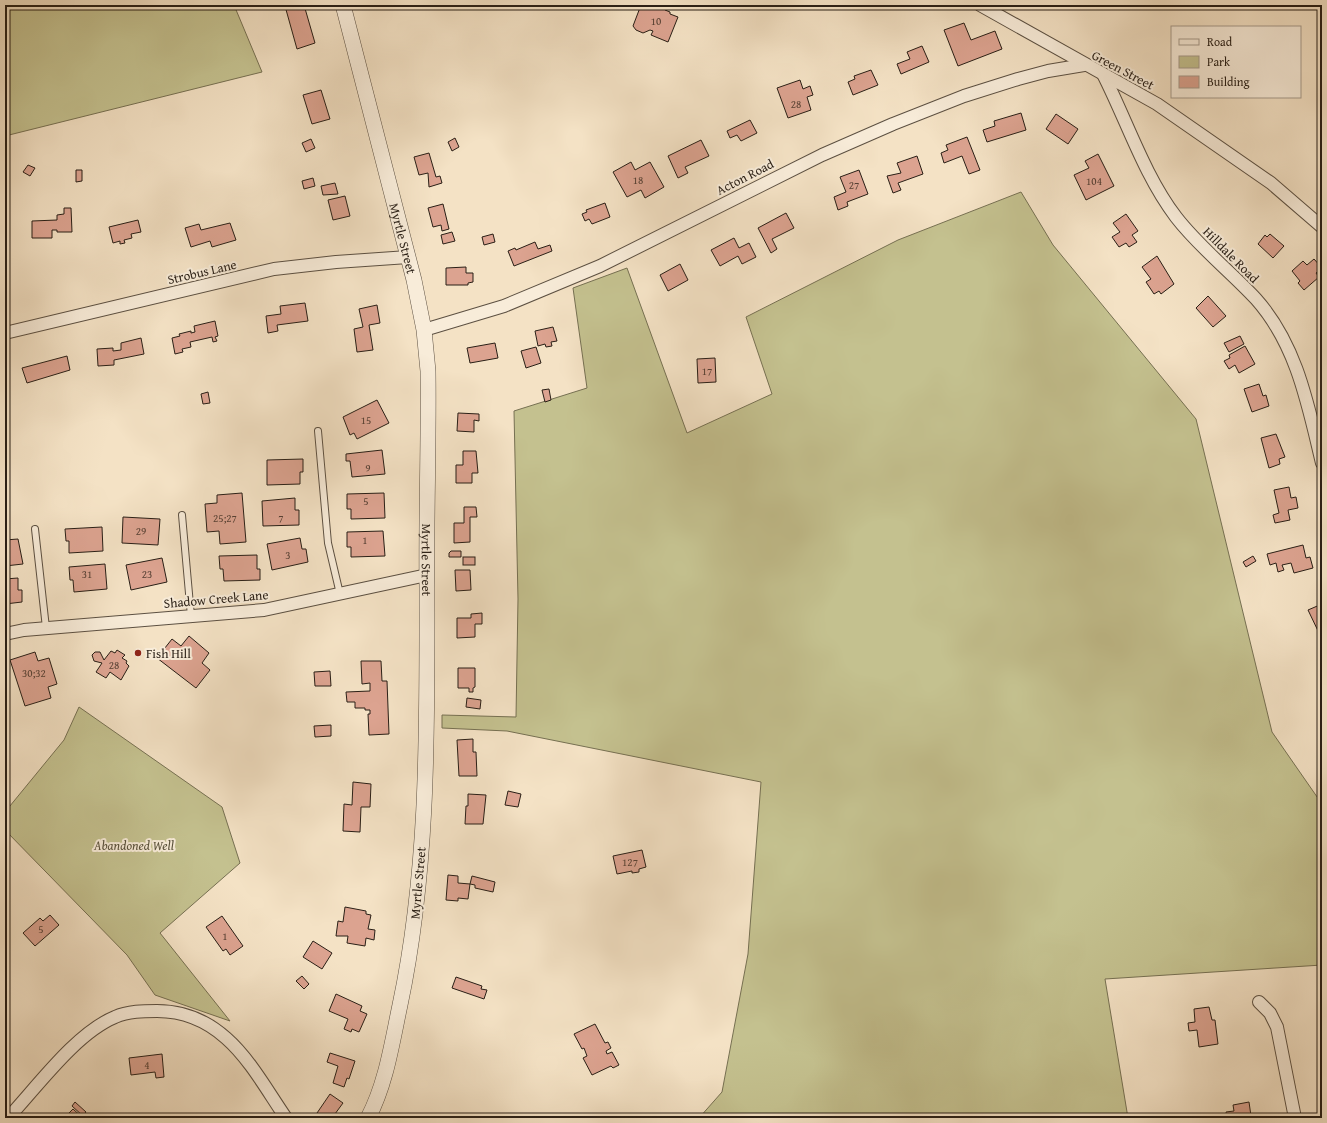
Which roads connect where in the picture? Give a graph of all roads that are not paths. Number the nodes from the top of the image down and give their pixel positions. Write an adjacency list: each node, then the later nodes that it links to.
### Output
1 (343, 5): 6 (street, Myrtle Street)
2 (980, 5): 3 (street, Green Street)
3 (1084, 65): 4 (street, Green Street); 7 (street, Acton Road)
4 (1103, 74): 5 (street, Green Street); 10 (street, Hilldale Road)
5 (1322, 227)
6 (408, 257): 7 (street, Myrtle Street); 8 (street, Strobus Lane)
7 (424, 330): 13 (street, Myrtle Street)
8 (5, 333)
9 (318, 431): 14 (lane)
10 (1322, 463)
11 (182, 515): 15 (lane)
12 (34, 529): 16 (lane)
13 (427, 575): 14 (street, Shadow Creek Lane); 21 (street, Myrtle Street)
14 (340, 594): 15 (street, Shadow Creek Lane)
15 (191, 616): 16 (street, Shadow Creek Lane)
16 (46, 628): 17 (street, Shadow Creek Lane)
17 (5, 634)
18 (1259, 1002): 22 (street)
19 (8, 1118): 20 (street)
20 (286, 1118)
21 (368, 1118)
22 (1295, 1118)

